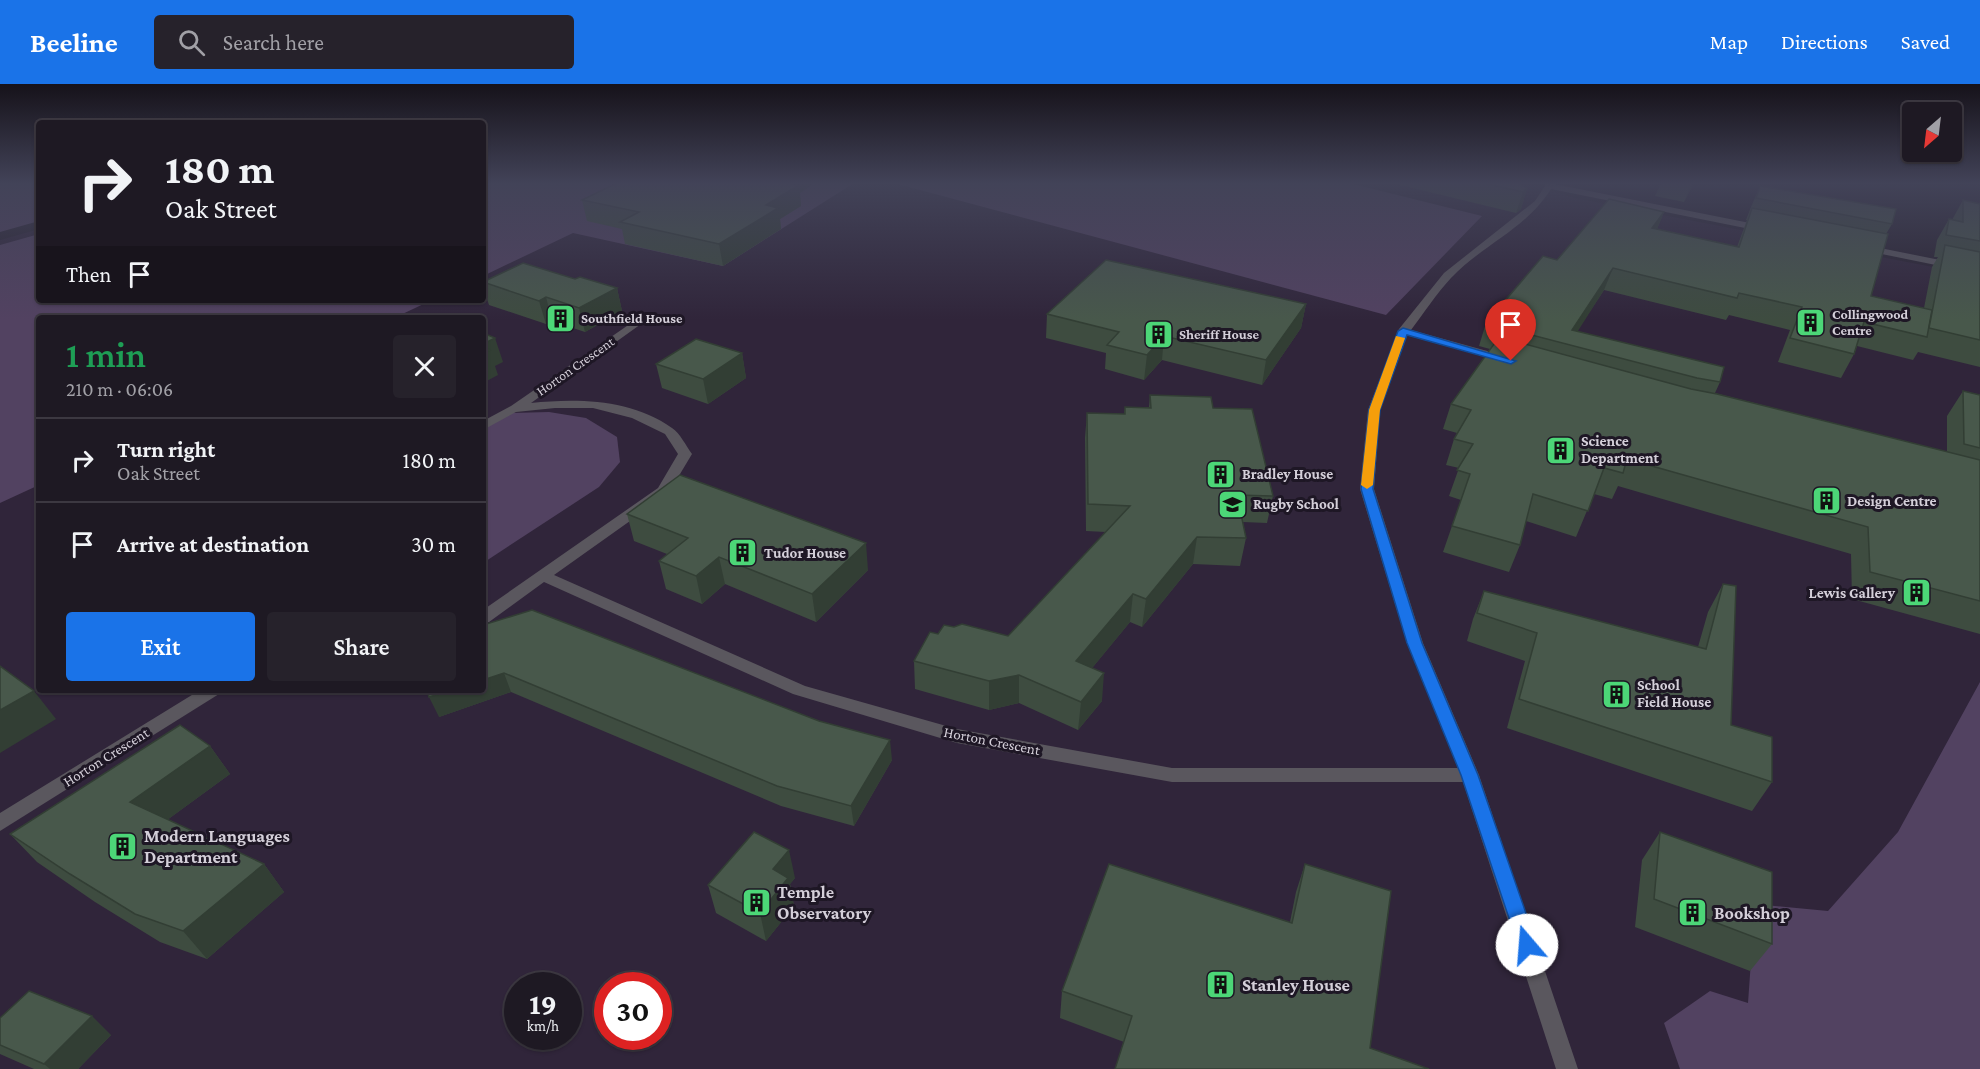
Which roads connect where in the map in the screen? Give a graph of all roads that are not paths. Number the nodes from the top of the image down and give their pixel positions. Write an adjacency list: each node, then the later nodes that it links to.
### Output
1 (1509, 228): 7 (street)
2 (1760, 228): 3 (street)
3 (1770, 230)
4 (1852, 246): 5 (street)
5 (1980, 271)
6 (637, 322): 9 (street, Horton Crescent)
7 (1403, 331): 8 (street); 14 (street)
8 (1516, 363)
9 (513, 409): 10 (street, Horton Crescent); 11 (street, Horton Crescent)
10 (486, 424)
11 (542, 576): 12 (street, Horton Crescent); 14 (street, Horton Crescent)
12 (486, 616)
13 (208, 693): 15 (street, Horton Crescent)
14 (1470, 775): 16 (street)
15 (0, 823)
16 (1567, 1069)

